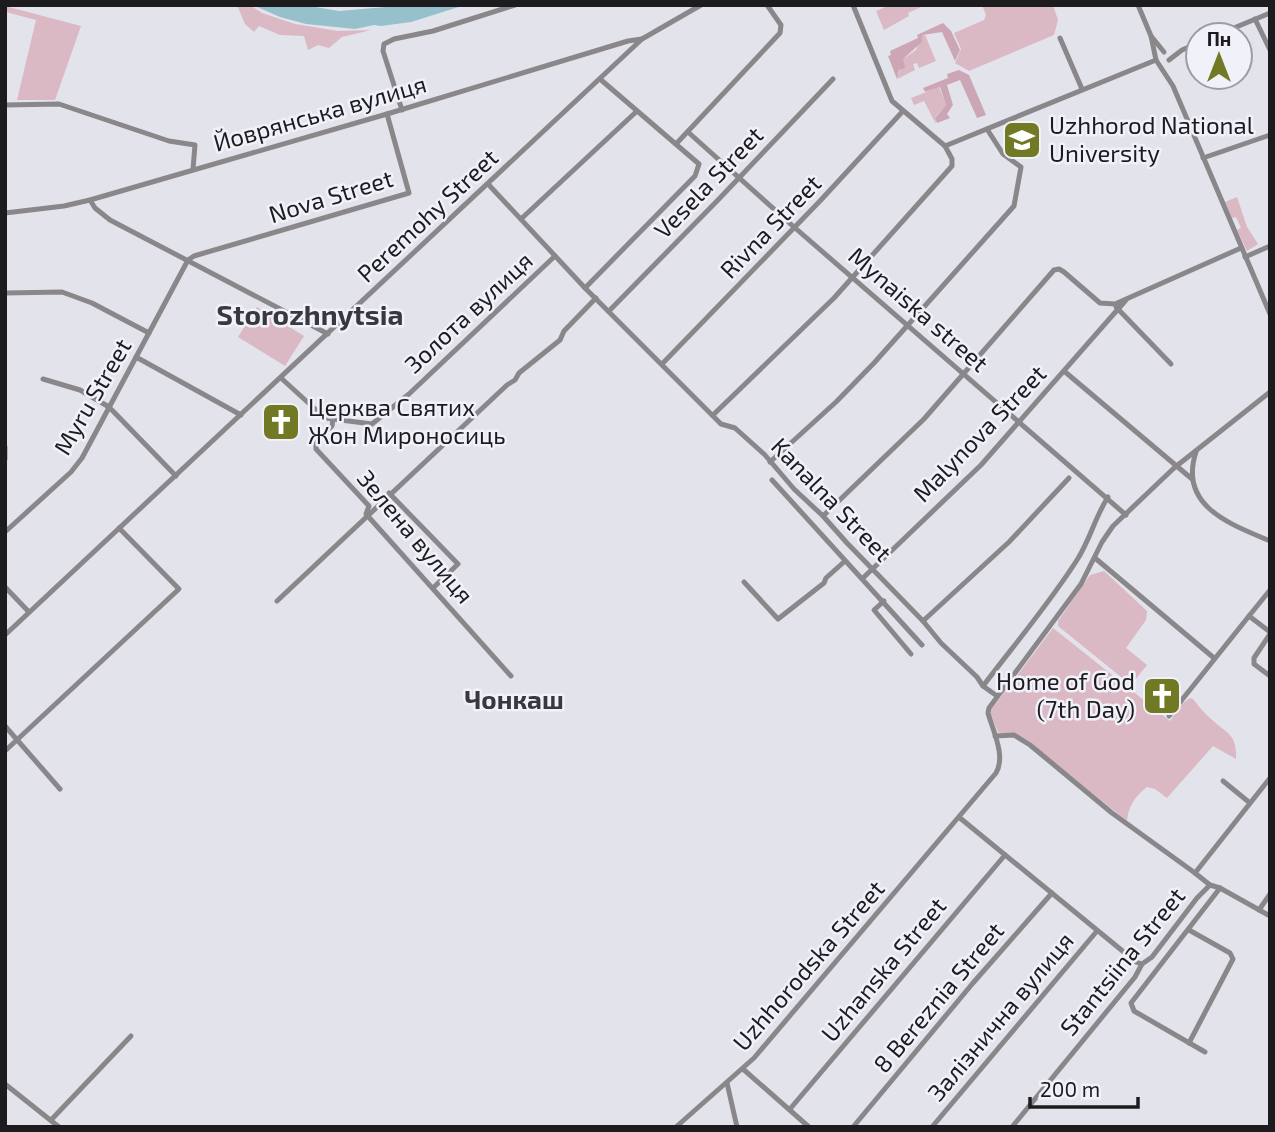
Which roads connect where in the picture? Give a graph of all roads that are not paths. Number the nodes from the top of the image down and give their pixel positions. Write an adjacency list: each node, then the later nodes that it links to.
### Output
1 (515, 5): 23 (street)
2 (701, 5): 6 (street, Peremohy Street)
3 (766, 5): 28 (street)
4 (853, 5): 25 (street)
5 (1138, 5): 10 (street)
6 (692, 7): 12 (street, Peremohy Street)
7 (1270, 13): 8 (street)
8 (1255, 19): 9 (street); 14 (street)
9 (1250, 21)
10 (1151, 36): 15 (street); 16 (street)
11 (1060, 38): 21 (street)
12 (642, 39): 18 (street, Peremohy Street); 23 (street, Йоврянська вулиця)
13 (1182, 50): 15 (street); 17 (street)
14 (1270, 50)
15 (1165, 52): 16 (street); 17 (street)
16 (1157, 60): 17 (street); 20 (street); 21 (street)
17 (1169, 61): 20 (street)
18 (600, 79): 24 (street); 35 (street, Peremohy Street)
19 (833, 79): 34 (street, Vesela Street)
20 (1172, 84): 32 (street)
21 (1082, 89): 27 (street)
22 (5, 105): 33 (street)
23 (402, 110): 26 (street, Йоврянська вулиця)
24 (637, 111): 30 (street); 38 (street)
25 (903, 111): 31 (street); 39 (street, Rivna Street)
26 (387, 114): 33 (street, Йоврянська вулиця); 44 (street, Nova Street)
27 (987, 129): 31 (street); 52 (street)
28 (688, 132): 30 (street); 34 (street, Mynaiska street)
29 (1270, 135): 32 (street)
30 (676, 145): 46 (street)
31 (945, 146): 45 (street)
32 (1203, 158): 41 (street)
33 (193, 169): 36 (street, Йоврянська вулиця)
34 (739, 178): 39 (street, Mynaiska street); 50 (street, Vesela Street)
35 (488, 184): 38 (street, Kanalna Street); 54 (street, Peremohy Street)
36 (90, 200): 37 (street, Йоврянська вулиця); 44 (street)
37 (5, 213)
38 (520, 219): 42 (street, Kanalna Street)
39 (794, 227): 45 (street, Mynaiska street); 56 (street, Rivna Street)
40 (1270, 246): 43 (street)
41 (1241, 248): 43 (street); 49 (street, Malynova Street)
42 (555, 256): 46 (street, Kanalna Street); 66 (street, Золота вулиця)
43 (1245, 257): 51 (street)
44 (188, 260): 53 (street, Myru Street); 54 (street)
45 (852, 276): 52 (street, Mynaiska street); 65 (street)
46 (585, 288): 48 (street, Kanalna Street)
47 (5, 293): 53 (street)
48 (596, 298): 50 (street, Kanalna Street); 77 (street)
49 (1116, 307): 57 (street); 58 (street, Malynova Street); 59 (street)
50 (609, 311): 56 (street, Kanalna Street)
51 (1270, 314)
52 (908, 325): 59 (street, Mynaiska street); 71 (street)
53 (149, 333): 55 (street, Myru Street)
54 (328, 334): 60 (street, Peremohy Street)
55 (136, 357): 63 (street, Myru Street); 64 (street)
56 (662, 364): 65 (street, Kanalna Street)
57 (1171, 364)
58 (1064, 371): 67 (street, Malynova Street); 72 (street)
59 (964, 373): 67 (street, Mynaiska street); 81 (street)
60 (281, 378): 64 (street, Peremohy Street); 66 (street)
61 (43, 379): 63 (street)
62 (1270, 392): 69 (street)
63 (109, 407): 73 (street); 83 (street, Myru Street)
64 (241, 415): 73 (street, Peremohy Street)
65 (713, 415): 71 (street, Kanalna Street)
66 (333, 419): 79 (street, Зелена вулиця)
67 (1019, 421): 78 (street, Mynaiska street); 87 (street, Malynova Street)
68 (5, 447): 70 (street)
69 (1196, 452): 72 (street); 76 (street)
70 (5, 459)
71 (770, 462): 81 (street, Kanalna Street)
72 (1177, 466): 76 (street); 80 (street)
73 (176, 475): 82 (street, Peremohy Street)
74 (1069, 478): 97 (street)
75 (772, 480): 86 (street)
76 (1192, 480): 84 (street)
77 (389, 493): 79 (street); 91 (street)
78 (1108, 497): 80 (street, Mynaiska street); 105 (street)
79 (368, 515): 91 (street, Зелена вулиця); 93 (street)
80 (1126, 515): 85 (street)
81 (823, 516): 87 (street, Kanalna Street)
82 (119, 528): 95 (street, Peremohy Street); 110 (street)
83 (5, 532)
84 (1270, 541)
85 (1095, 558): 102 (street); 106 (street)
86 (845, 561): 88 (street); 89 (street)
87 (872, 568): 88 (street, Malynova Street); 97 (street, Kanalna Street)
88 (863, 578): 94 (street)
89 (744, 582)
90 (5, 587): 95 (street)
91 (433, 588): 103 (street, Зелена вулиця)
92 (1270, 590): 96 (street)
93 (276, 601)
94 (884, 601): 100 (street); 101 (street)
95 (29, 612): 99 (street, Peremohy Street)
96 (1249, 616): 98 (street); 102 (street)
97 (923, 621): 105 (street, Kanalna Street)
98 (1270, 633): 104 (street)
99 (5, 635)
100 (922, 645)
101 (911, 654)
102 (1214, 659): 107 (street)
103 (511, 676)
104 (1270, 676)
105 (983, 686): 106 (street, Kanalna Street)
106 (997, 696): 109 (street, Uzhhorodska Street)
107 (1169, 716)
108 (5, 726): 110 (street)
109 (995, 736): 116 (street, Uzhhorodska Street); 118 (street)
110 (17, 740): 111 (street); 114 (street)
111 (5, 751)
112 (1270, 778): 115 (street)
113 (1223, 781): 115 (street)
114 (60, 789)
115 (1250, 803): 118 (street)
116 (960, 818): 117 (street); 131 (street, Uzhhorodska Street)
117 (1005, 855): 121 (street); 134 (street, Uzhanska Street)
118 (1195, 873): 119 (street)
119 (1209, 885): 120 (street); 127 (street, Stantsiina Street)
120 (1220, 888): 123 (street); 125 (street)
121 (1052, 893): 126 (street); 140 (street, 8 Bereznia Street)
122 (1270, 894): 123 (street)
123 (1259, 911): 124 (street)
124 (1270, 916)
125 (1189, 930): 129 (street); 129 (street)
126 (1097, 931): 127 (street); 141 (street, Залізнична вулиця)
127 (1142, 964): 142 (street, Stantsiina Street)
128 (131, 1036): 135 (street)
129 (1189, 1043): 130 (street)
130 (1205, 1052)
131 (743, 1069): 132 (street, Uzhhorodska Street); 134 (street)
132 (727, 1083): 137 (street, Uzhhorodska Street); 138 (street)
133 (5, 1084): 135 (street)
134 (790, 1109): 139 (street)
135 (51, 1120): 136 (street)
136 (59, 1127)
137 (676, 1127)
138 (737, 1127)
139 (809, 1127)
140 (853, 1127)
141 (932, 1127)
142 (1012, 1127)

